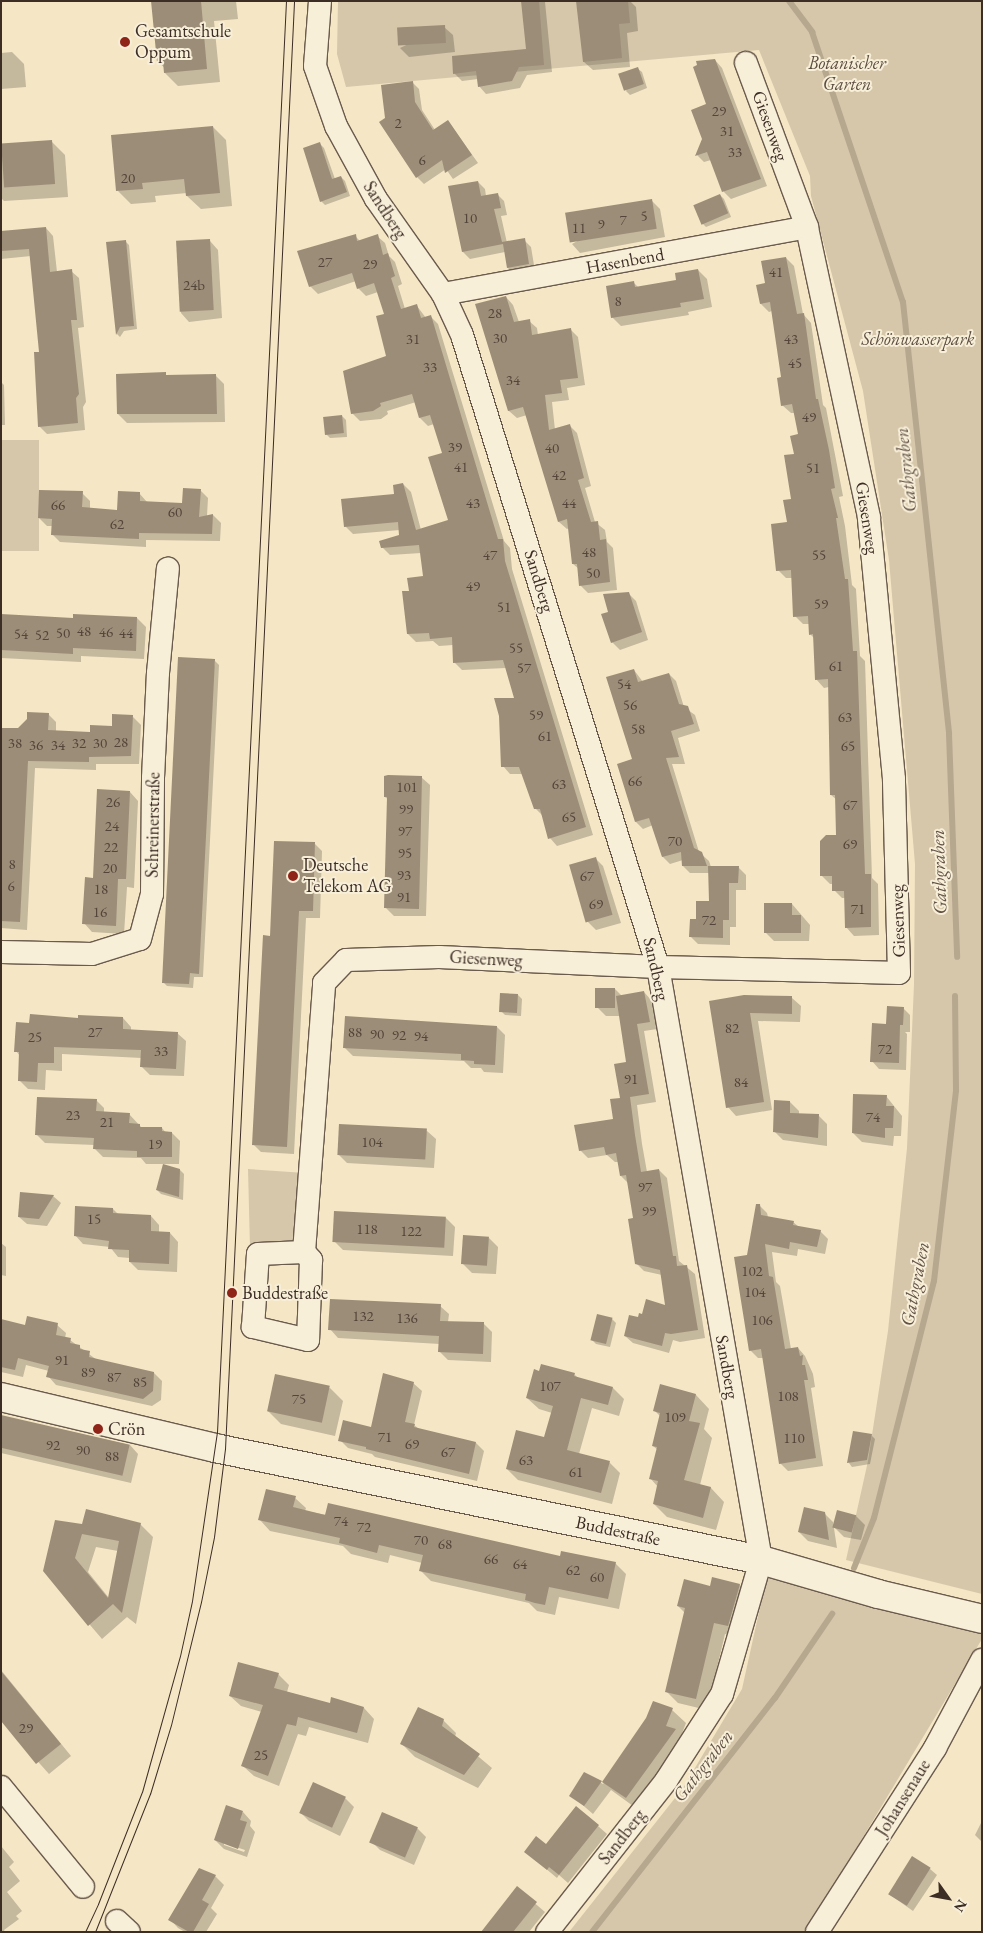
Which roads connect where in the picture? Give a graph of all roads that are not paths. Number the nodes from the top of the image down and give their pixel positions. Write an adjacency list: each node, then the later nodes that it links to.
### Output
1 (320, 1): 4 (street, Sandberg)
2 (746, 62): 3 (street, Giesenweg)
3 (807, 227): 4 (street, Hasenbend); 7 (street, Giesenweg)
4 (443, 294): 7 (street, Sandberg)
5 (168, 568): 6 (street, Schreinerstraße)
6 (1, 952)
7 (658, 967): 8 (street, Giesenweg); 10 (street, Sandberg)
8 (304, 1252)
9 (1, 1397): 10 (main road, Buddestraße)
10 (761, 1560): 11 (main road, Buddestraße); 15 (street, Sandberg)
11 (982, 1619)
12 (982, 1660): 16 (street, Johansenaue)
13 (1, 1787): 14 (street)
14 (83, 1888)
15 (547, 1932)
16 (818, 1932)

